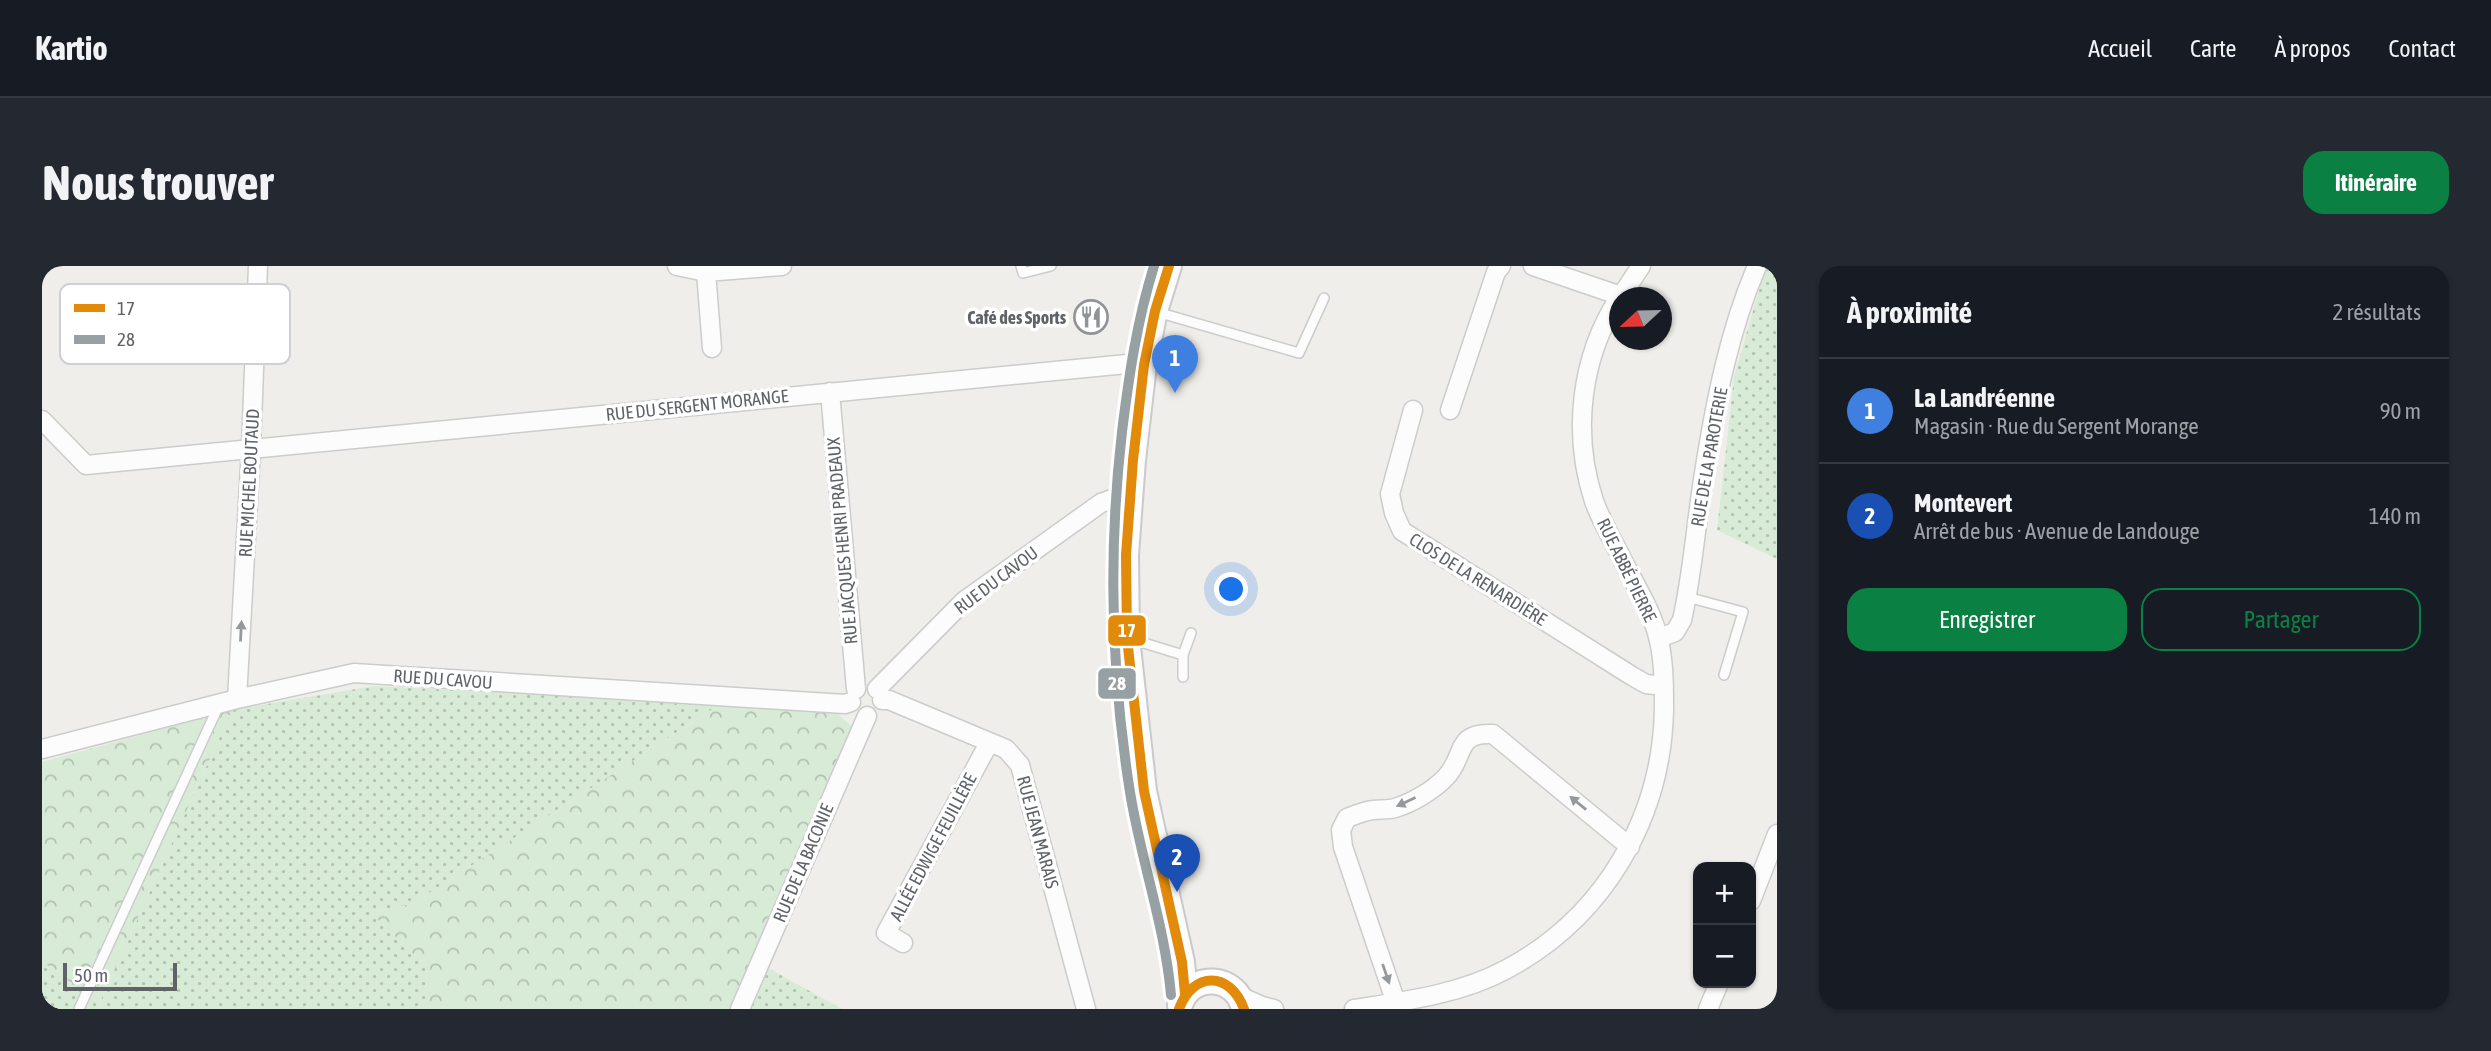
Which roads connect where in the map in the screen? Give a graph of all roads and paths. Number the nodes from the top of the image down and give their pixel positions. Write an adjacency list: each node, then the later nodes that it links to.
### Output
1 (258, 266): 12 (street, RUE MICHEL BOUTAUD)
2 (677, 266): 11 (street)
3 (782, 266): 11 (street)
4 (1021, 266): 5 (lane)
5 (1051, 266)
6 (1169, 266): 16 (main road)
7 (1502, 266): 23 (street)
8 (1533, 266): 14 (street)
9 (1640, 266): 13 (street, RUE ABBÉ PIERRE)
10 (1757, 266): 27 (street, RUE DE LA PAROTERIE)
11 (706, 272): 18 (street)
12 (257, 284)
13 (1626, 287)
14 (1609, 293)
15 (1324, 298): 16 (lane)
16 (1155, 311): 20 (main road)
17 (1609, 314): 30 (street, RUE ABBÉ PIERRE)
18 (712, 348)
19 (254, 364): 25 (street, RUE MICHEL BOUTAUD)
20 (1144, 365): 21 (street, RUE DU SERGENT MORANGE); 26 (main road)
21 (830, 392): 25 (street, RUE DU SERGENT MORANGE); 36 (street, RUE JACQUES HENRI PRADEAUX)
22 (1413, 410): 34 (street, CLOS DE LA RENARDIÈRE)
23 (1450, 410)
24 (42, 420): 25 (street, RUE DU SERGENT MORANGE)
25 (251, 448): 37 (street, RUE MICHEL BOUTAUD, one-way to 25)
26 (1131, 498): 29 (main road); 35 (street, RUE DU CAVOU)
27 (1687, 597): 30 (street, RUE DE LA PAROTERIE); 32 (lane)
28 (1191, 633): 31 (lane)
29 (1127, 638): 31 (lane); 44 (main road)
30 (1659, 638): 34 (street, RUE ABBÉ PIERRE)
31 (1183, 655): 33 (lane)
32 (1724, 675)
33 (1183, 677)
34 (1664, 686): 42 (street, RUE ABBÉ PIERRE)
35 (879, 694): 36 (street); 38 (street); 39 (street, RUE JEAN MARAIS)
36 (854, 696): 37 (street, RUE DU CAVOU); 38 (street)
37 (228, 702): 40 (street, RUE DU CAVOU); 51 (lane)
38 (867, 716): 52 (street, RUE DE LA BACONIE)
39 (989, 743): 45 (street, ALLÉE EDWIGE FEUILLÈRE); 53 (street, RUE JEAN MARAIS)
40 (42, 749)
41 (1777, 834): 43 (street)
42 (1630, 847): 50 (street, RUE ABBÉ PIERRE); 50 (street, one-way to 50)
43 (1756, 888)
44 (1173, 919): 46 (main road); 48 (main road)
45 (904, 943)
46 (1210, 980): 48 (main road); 49 (main road)
47 (1717, 988): 56 (street)
48 (1182, 1001)
49 (1242, 1003): 54 (street)
50 (1396, 1003): 55 (street, RUE ABBÉ PIERRE)
51 (79, 1009)
52 (740, 1009)
53 (1086, 1009)
54 (1274, 1009)
55 (1354, 1009)
56 (1708, 1009)

